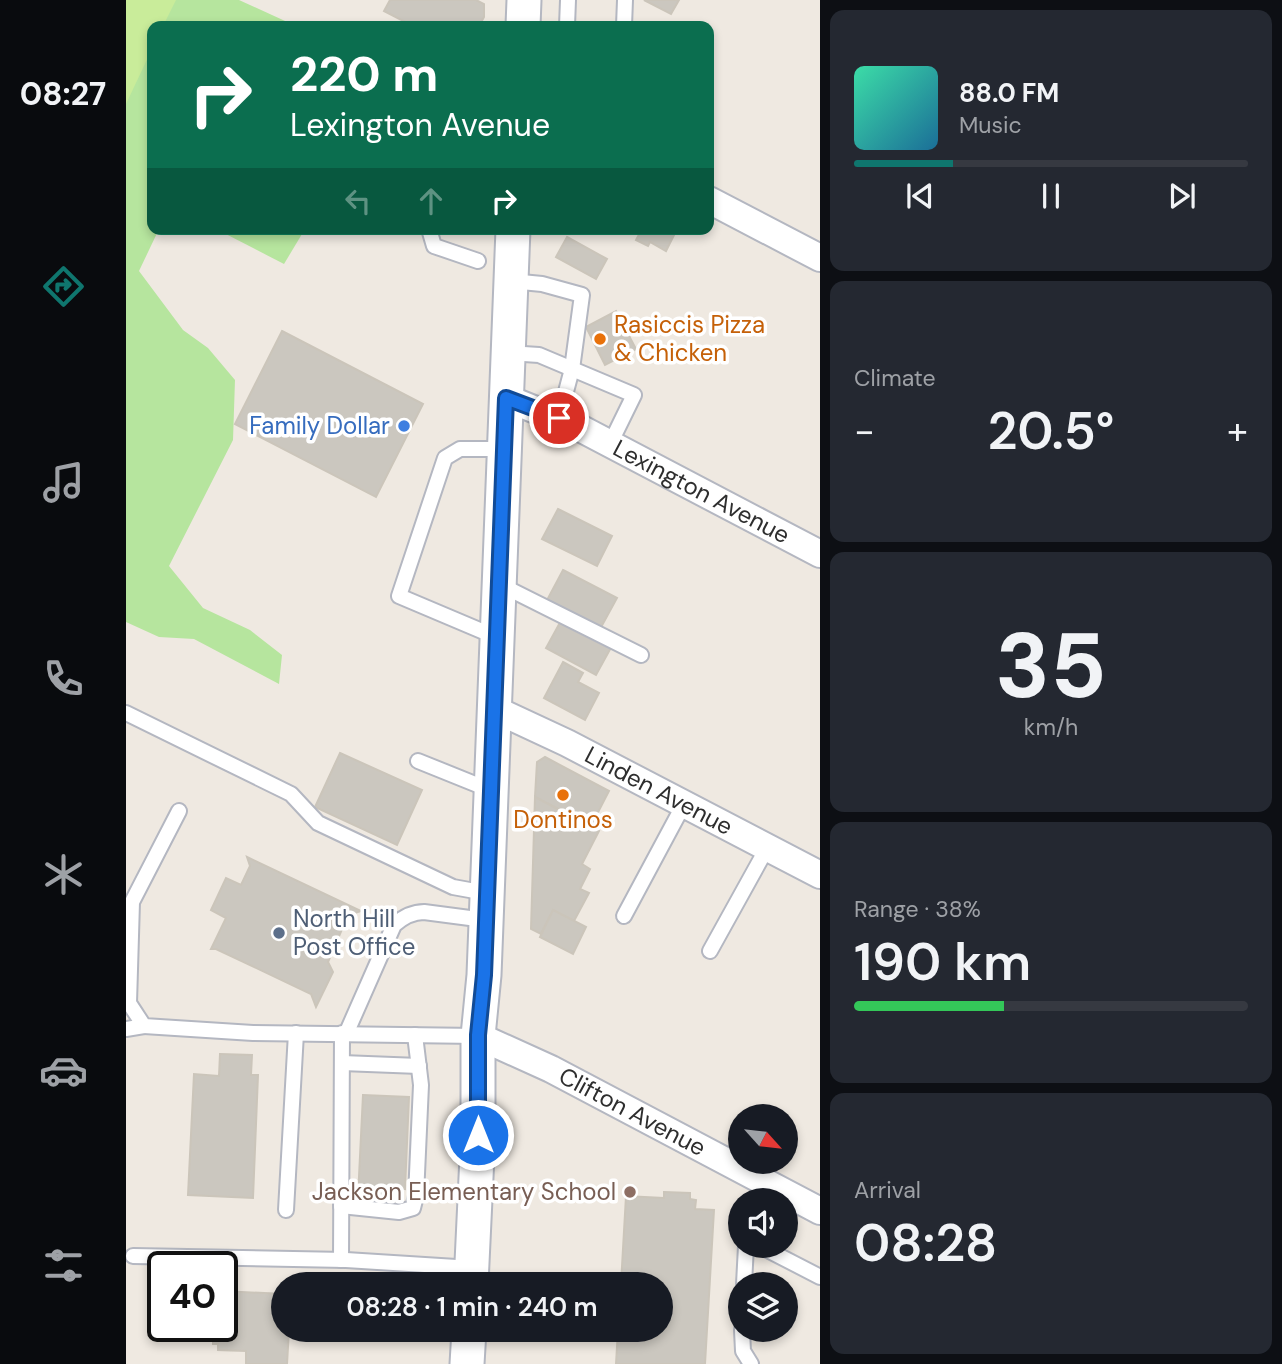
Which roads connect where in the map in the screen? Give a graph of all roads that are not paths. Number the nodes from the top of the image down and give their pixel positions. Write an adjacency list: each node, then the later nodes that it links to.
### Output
1 (524, 0): 4 (street)
2 (568, 0): 5 (lane)
3 (625, 0): 6 (lane)
4 (523, 21)
5 (567, 21)
6 (624, 21)
7 (714, 203): 10 (street)
8 (431, 235): 11 (lane)
9 (513, 235): 12 (street)
10 (820, 258)
11 (478, 261)
12 (512, 281): 13 (street); 14 (lane)
13 (508, 352): 14 (lane); 15 (street)
14 (572, 369): 16 (lane); 17 (lane)
15 (506, 398): 16 (street, Lexington Avenue); 18 (street)
16 (559, 418): 17 (street, Lexington Avenue)
17 (610, 444): 19 (street, Lexington Avenue)
18 (505, 449): 20 (street); 21 (lane)
19 (820, 554)
20 (499, 584): 21 (street); 22 (lane)
21 (497, 638): 23 (street)
22 (641, 655)
23 (494, 709): 26 (street); 27 (street, Linden Avenue)
24 (126, 713): 31 (lane)
25 (418, 761): 26 (lane)
26 (490, 790): 31 (street)
27 (684, 804): 29 (street, Linden Avenue); 32 (lane)
28 (179, 811): 34 (lane)
29 (767, 848): 30 (street, Linden Avenue); 33 (lane)
30 (820, 875)
31 (485, 906): 37 (lane); 39 (street)
32 (624, 916)
33 (710, 951)
34 (144, 1026): 35 (lane); 36 (lane)
35 (126, 1029)
36 (296, 1033): 37 (lane); 45 (lane)
37 (344, 1034): 38 (lane); 40 (lane)
38 (415, 1035): 39 (lane); 41 (lane)
39 (478, 1035): 42 (street, Clifton Avenue); 51 (street)
40 (342, 1063): 41 (lane); 44 (lane)
41 (419, 1066): 44 (lane)
42 (758, 1188)
43 (798, 1203): 46 (street, Clifton Avenue)
44 (341, 1206): 49 (lane)
45 (285, 1210)
46 (820, 1211)
47 (133, 1256): 49 (lane)
48 (782, 1258): 52 (lane)
49 (341, 1260): 50 (lane)
50 (438, 1272)
51 (471, 1272)
52 (820, 1278)
53 (468, 1342): 55 (street)
54 (743, 1342): 56 (lane)
55 (467, 1364)
56 (751, 1364)

